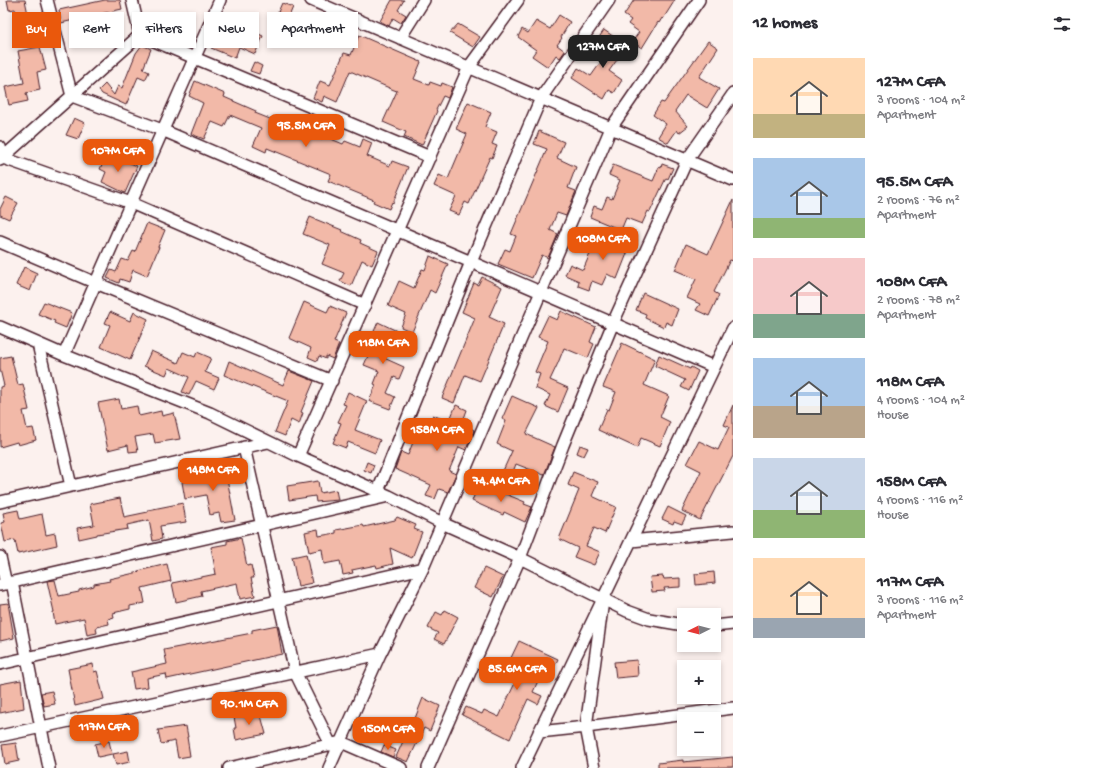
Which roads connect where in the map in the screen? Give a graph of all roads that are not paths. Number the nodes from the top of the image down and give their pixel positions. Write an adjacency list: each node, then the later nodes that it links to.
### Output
1 (47, 0): 16 (street)
2 (132, 0): 9 (street)
3 (220, 0): 13 (street)
4 (311, 0): 10 (street)
5 (424, 0): 10 (street)
6 (518, 0): 14 (street)
7 (609, 0): 17 (street)
8 (699, 0): 18 (street)
9 (135, 12)
10 (400, 38): 14 (street)
11 (132, 42): 16 (street)
12 (171, 48): 13 (street)
13 (194, 58): 19 (street); 21 (street)
14 (469, 67): 17 (street); 21 (street)
15 (733, 94): 22 (street)
16 (72, 96): 19 (street); 20 (street)
17 (541, 98): 18 (street); 27 (street)
18 (612, 128): 22 (street); 29 (street)
19 (162, 130): 24 (street); 25 (street)
20 (1, 155): 24 (street)
21 (430, 157): 25 (street)
22 (687, 160): 23 (street); 31 (street)
23 (733, 180)
24 (131, 203): 28 (street); 30 (street)
25 (398, 231): 27 (street); 30 (street)
26 (0, 242): 28 (street)
27 (471, 262): 29 (street); 42 (street)
28 (96, 283): 35 (street); 37 (street)
29 (542, 292): 31 (street); 45 (street)
30 (365, 305): 37 (street)
31 (613, 323): 36 (street); 50 (street)
32 (0, 327): 34 (street)
33 (733, 328): 36 (street)
34 (38, 344): 35 (street); 41 (street)
35 (64, 355): 38 (street)
36 (714, 367): 48 (street)
37 (332, 381): 40 (street)
38 (268, 442): 39 (street); 40 (street)
39 (244, 448): 41 (street); 46 (street)
40 (298, 456): 42 (street)
41 (71, 486): 44 (street)
42 (378, 491): 43 (street)
43 (389, 496): 45 (street); 46 (street)
44 (0, 502)
45 (442, 523): 50 (street); 51 (street)
46 (262, 525): 52 (street); 54 (street)
47 (733, 531): 48 (street)
48 (630, 541): 53 (street)
49 (0, 557): 52 (street)
50 (520, 558): 53 (street); 72 (street)
51 (423, 568): 54 (street); 58 (street)
52 (6, 584): 59 (street)
53 (603, 599): 55 (street); 63 (street); 65 (street)
54 (279, 601): 59 (street); 61 (street)
55 (677, 624)
56 (733, 624): 57 (street)
57 (721, 625)
58 (380, 654): 61 (street); 67 (street)
59 (28, 658): 60 (street); 64 (street)
60 (0, 664)
61 (295, 672): 64 (street); 67 (street)
62 (733, 708): 63 (street)
63 (586, 727): 65 (street); 74 (street)
64 (41, 728): 66 (street); 68 (street)
65 (539, 732): 73 (street)
66 (0, 736)
67 (336, 744): 69 (street); 70 (street); 71 (street)
68 (49, 768)
69 (230, 768)
70 (329, 768)
71 (401, 768)
72 (428, 768)
73 (522, 768)
74 (594, 768)

